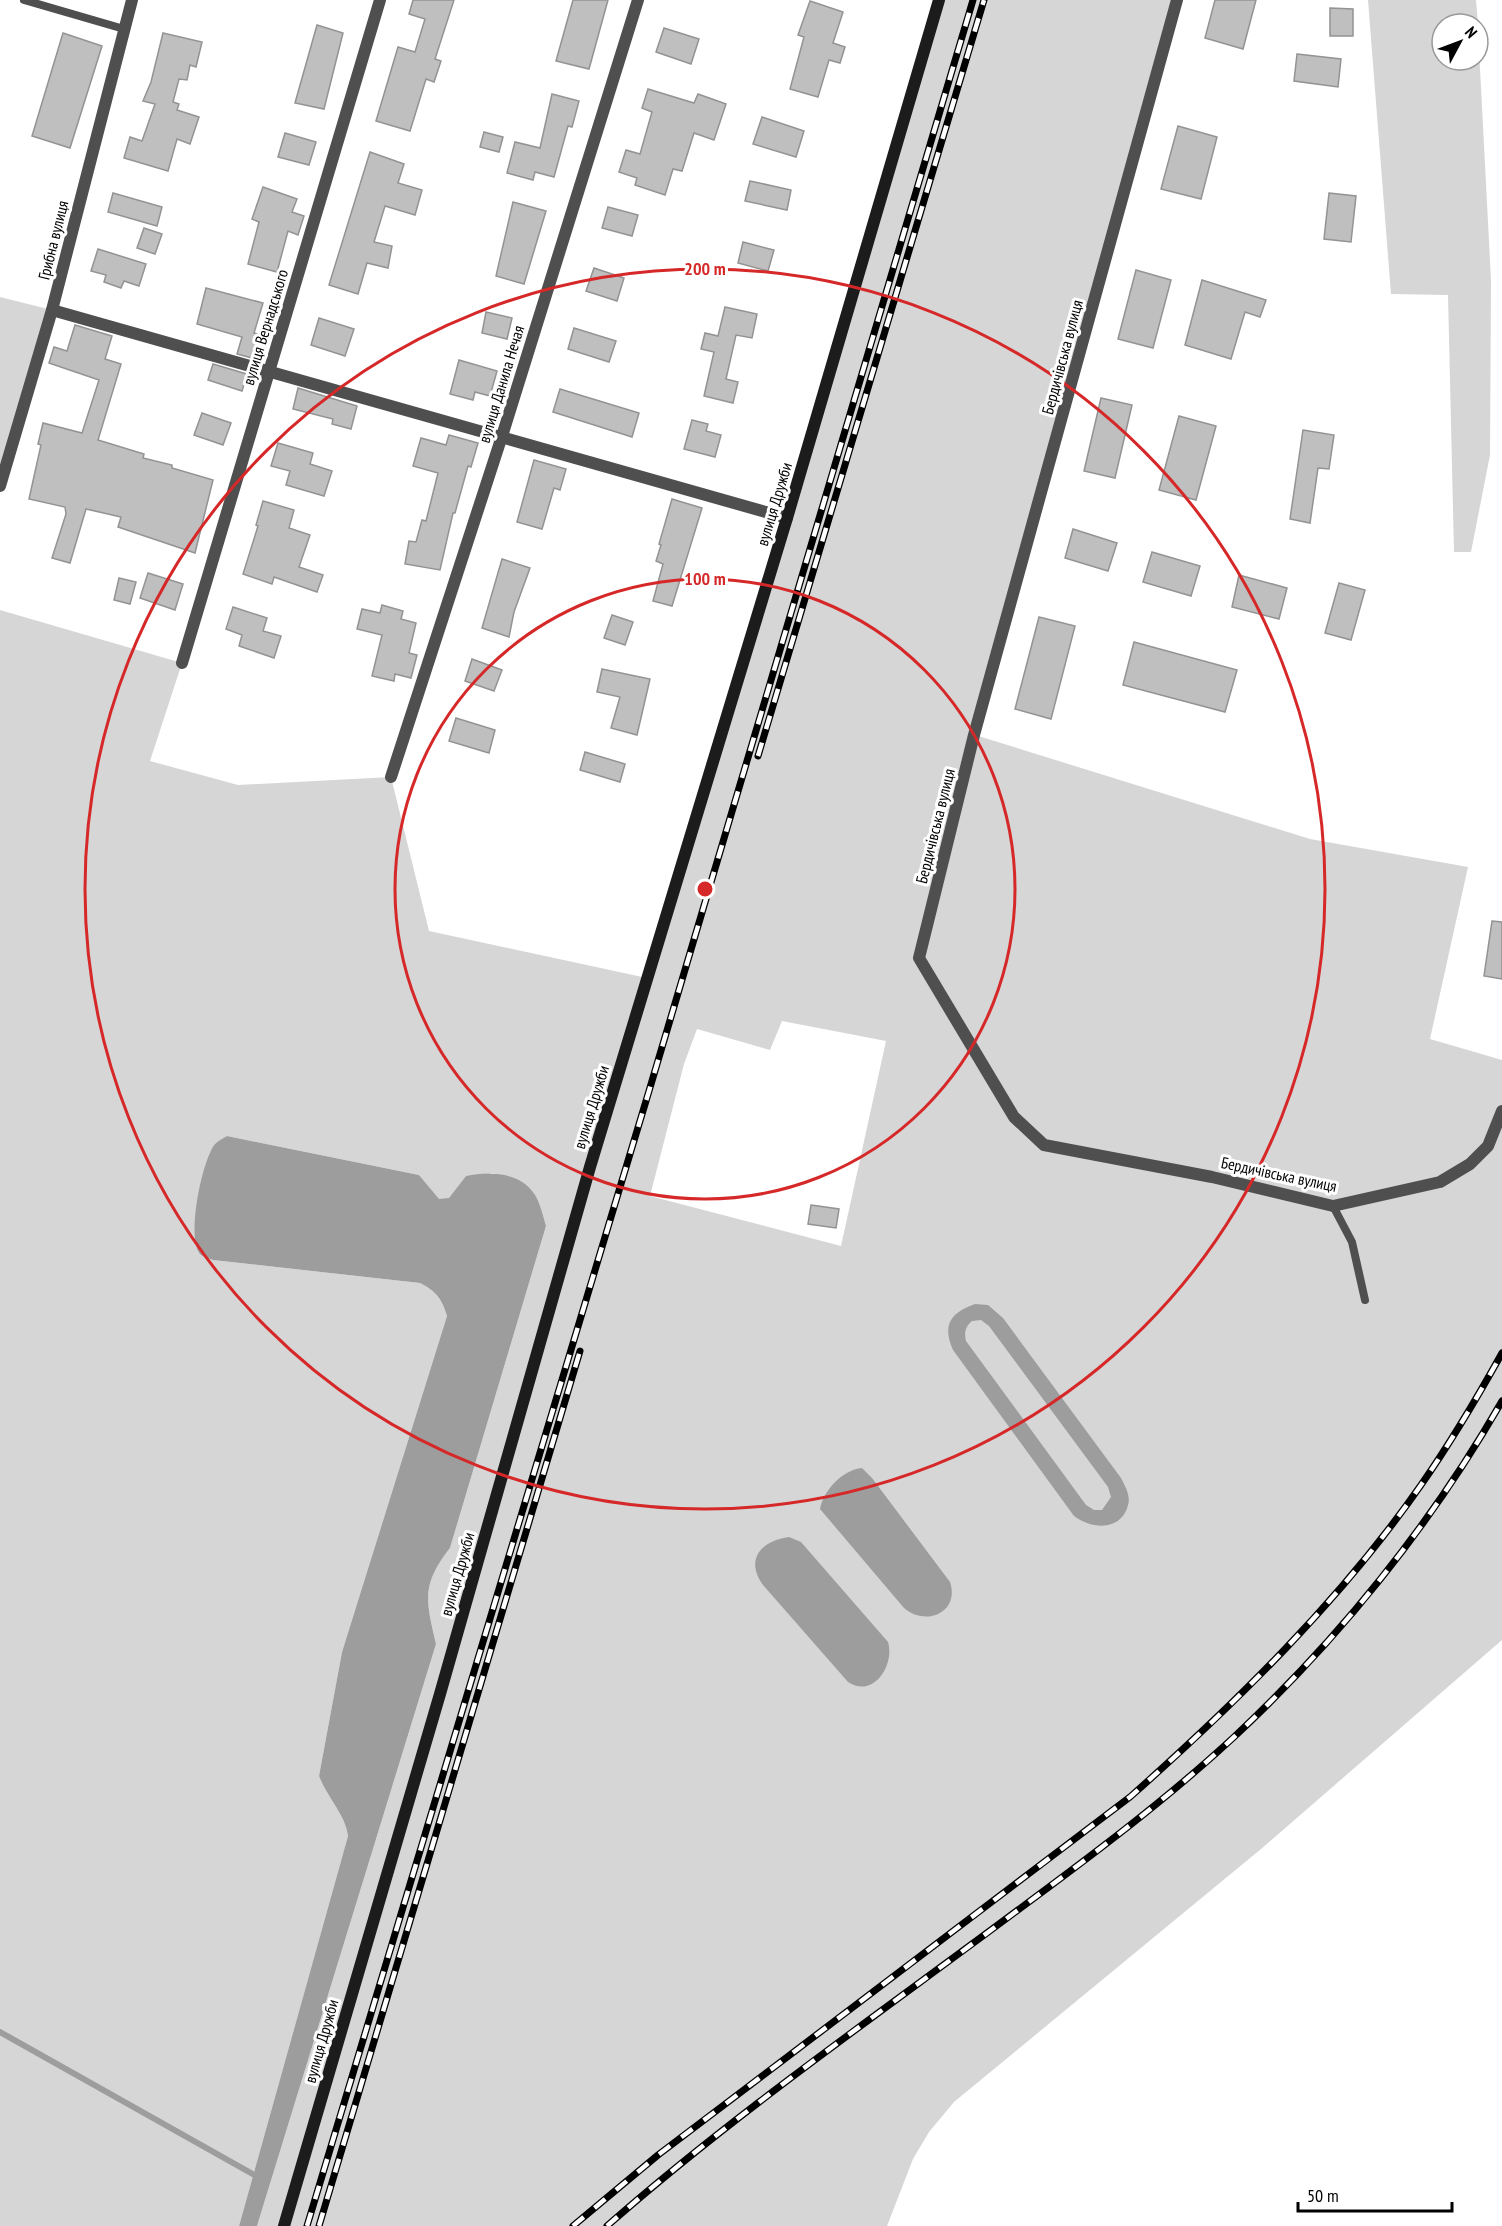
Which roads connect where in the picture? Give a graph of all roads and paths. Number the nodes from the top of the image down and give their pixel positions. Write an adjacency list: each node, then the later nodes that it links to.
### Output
1 (24, 0): 7 (lane)
2 (132, 0): 7 (street, Грибна вулиця)
3 (380, 0): 9 (street, вулиця Вернадського)
4 (638, 0): 10 (street, вулиця Данила Нечая)
5 (939, 0): 12 (street, вулиця Дружби)
6 (1177, 0): 16 (street, Бердичівська вулиця)
7 (124, 29): 8 (street, Грибна вулиця)
8 (52, 310): 9 (street); 11 (street, Грибна вулиця)
9 (268, 373): 10 (street); 13 (street, вулиця Вернадського)
10 (502, 436): 12 (street); 14 (street, вулиця Данила Нечая)
11 (0, 486)
12 (787, 518): 18 (street, вулиця Дружби)
13 (182, 663)
14 (391, 777)
15 (1502, 1111): 16 (street, Бердичівська вулиця)
16 (1333, 1206): 17 (lane)
17 (1365, 1300)
18 (284, 2226)

